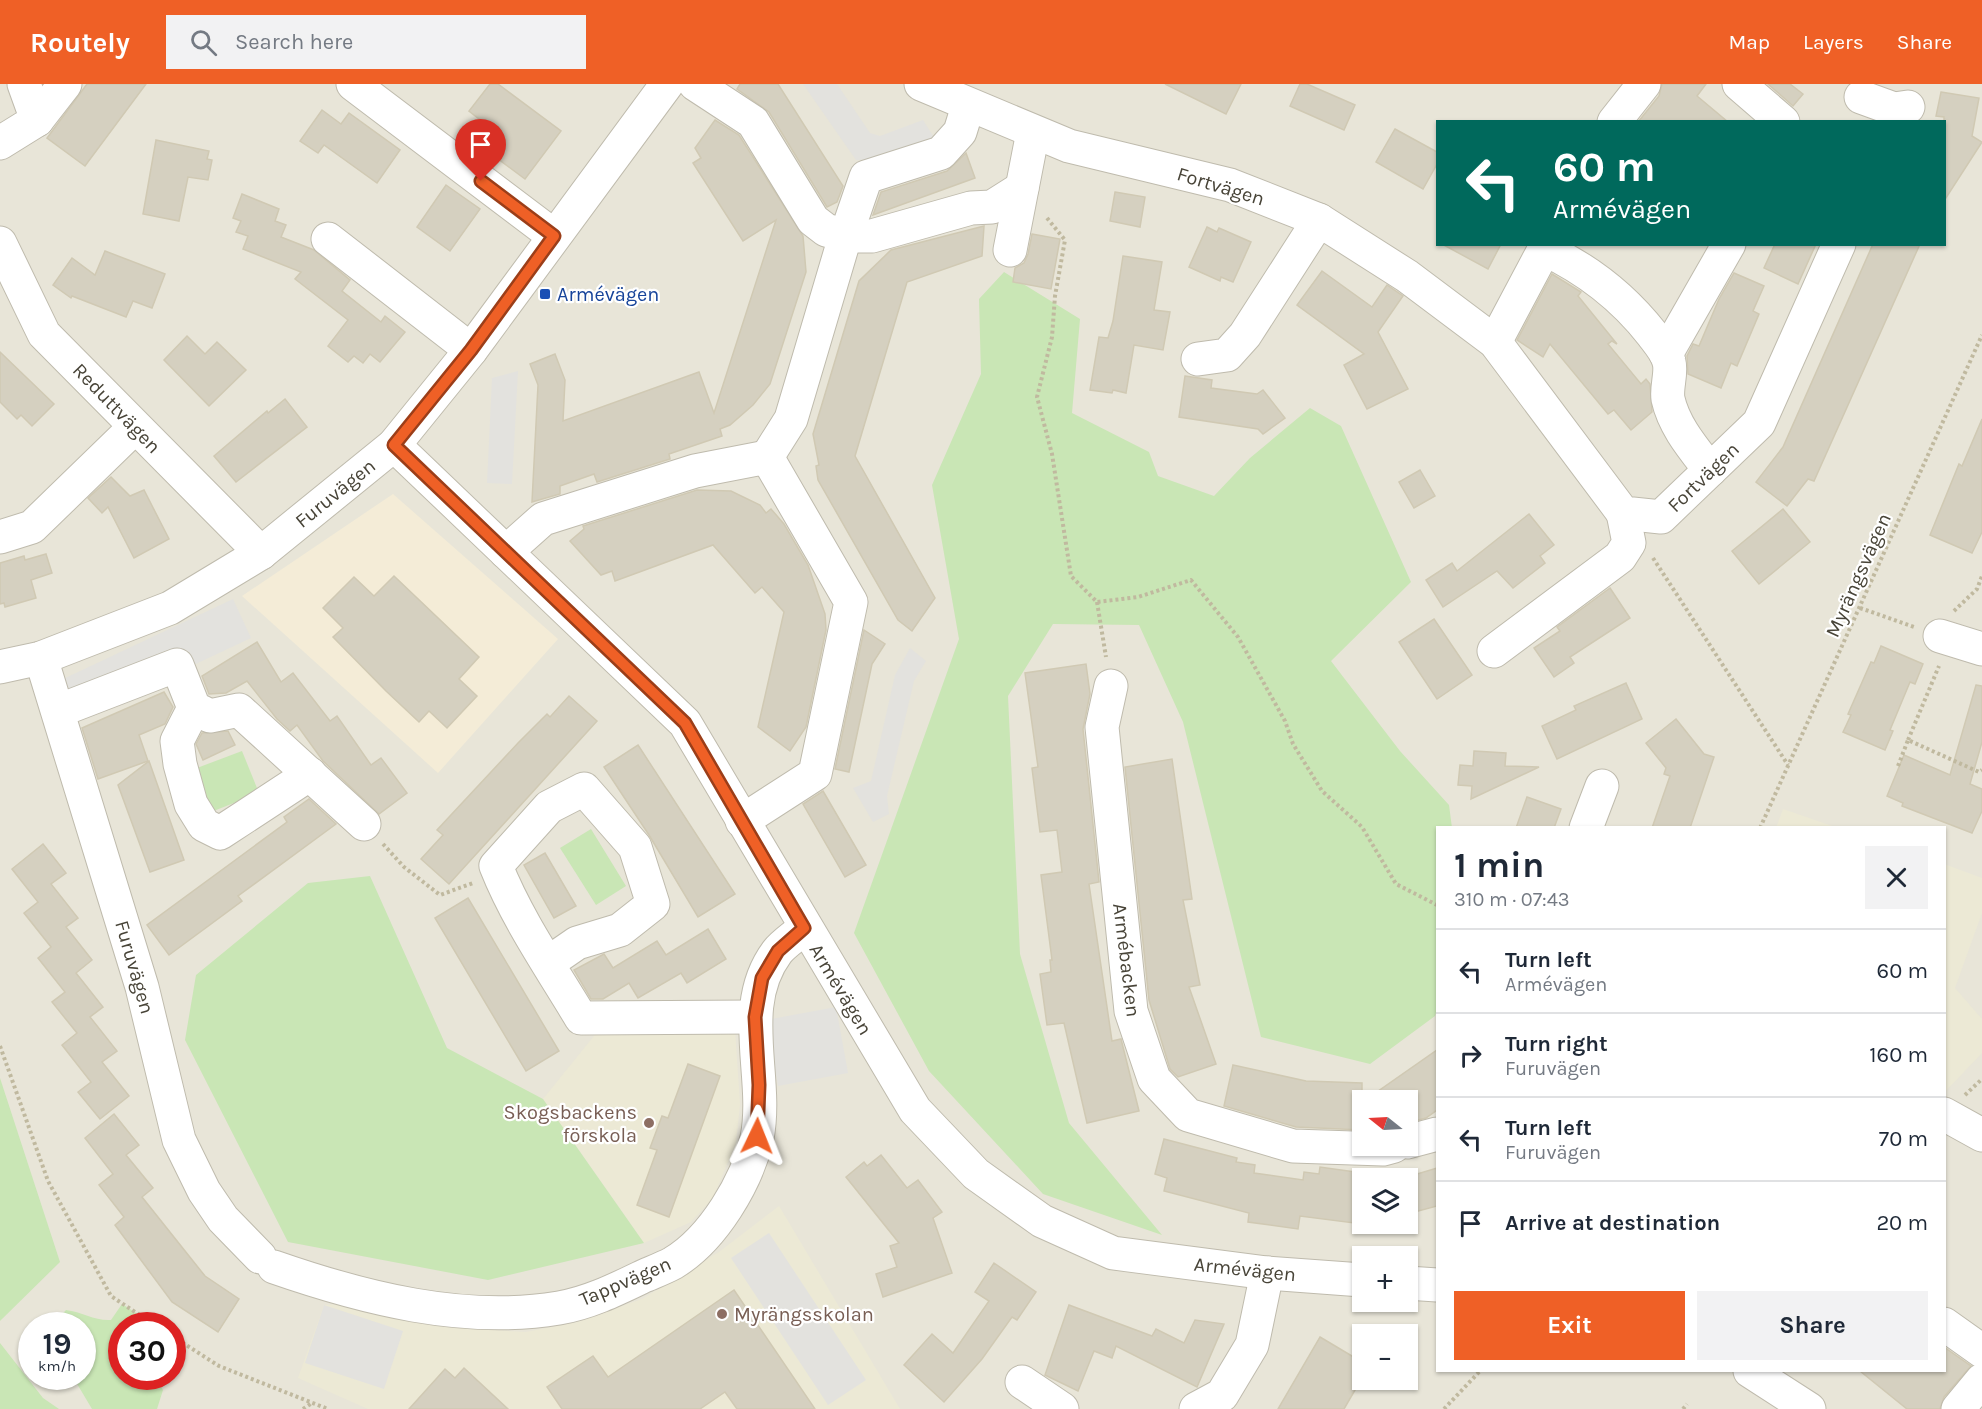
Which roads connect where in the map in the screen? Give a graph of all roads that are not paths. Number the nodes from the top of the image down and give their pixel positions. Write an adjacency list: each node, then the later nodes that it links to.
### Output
1 (24, 84): 12 (street)
2 (65, 84): 12 (street)
3 (353, 84): 19 (street)
4 (667, 84): 19 (street, Furuvägen)
5 (695, 84): 20 (street)
6 (921, 84): 11 (street, Fortvägen)
7 (1644, 84): 13 (street)
8 (1739, 84): 14 (street)
9 (1861, 97): 10 (street)
10 (1896, 105)
11 (968, 106): 15 (street, Fortvägen); 20 (street)
12 (37, 120): 16 (street)
13 (1616, 120)
14 (1781, 120)
15 (1033, 132): 17 (street); 18 (street, Fortvägen)
16 (0, 143)
17 (1022, 188): 20 (street); 25 (street)
18 (1319, 220): 27 (street, Fortvägen); 30 (street)
19 (554, 236): 28 (street, Furuvägen)
20 (846, 236): 33 (street)
21 (328, 239): 28 (street)
22 (1728, 246): 29 (street)
23 (1838, 246): 34 (street, Fortvägen)
24 (1546, 247): 27 (street); 29 (street)
25 (1010, 250)
26 (2, 253): 31 (street, Reduttvägen)
27 (1496, 342): 35 (street, Fortvägen)
28 (471, 350): 32 (street, Furuvägen)
29 (1666, 354): 34 (street)
30 (1198, 359)
31 (135, 427): 36 (street); 38 (street, Reduttvägen)
32 (394, 445): 37 (street, Armévägen); 38 (street, Furuvägen)
33 (766, 457): 37 (street); 49 (street)
34 (1710, 470): 35 (street, Fortvägen)
35 (1623, 513): 41 (street)
36 (0, 537)
37 (506, 552): 49 (street, Armévägen)
38 (261, 553): 42 (street, Furuvägen)
39 (1940, 636): 40 (street)
40 (1982, 649)
41 (1494, 651)
42 (41, 658): 43 (street, Furuvägen); 46 (street, Furuvägen)
43 (0, 667)
44 (1111, 686): 59 (street, Armébacken)
45 (194, 708): 46 (street); 47 (street); 47 (street)
46 (58, 711): 60 (street, Furuvägen)
47 (310, 774): 50 (street)
48 (1602, 786): 51 (street)
49 (742, 821): 52 (street, Armévägen)
50 (364, 824)
51 (1587, 826)
52 (804, 928): 54 (street, Tappvägen); 61 (street, Armévägen)
53 (548, 963): 53 (street); 54 (street)
54 (755, 1017): 60 (street, Tappvägen)
55 (1946, 1115): 57 (street)
56 (1436, 1134): 58 (street)
57 (1982, 1135)
58 (1418, 1139)
59 (1352, 1148)
60 (267, 1262)
61 (1267, 1273): 62 (street, Armévägen); 71 (street)
62 (1352, 1279)
63 (1418, 1283): 64 (street)
64 (1436, 1285)
65 (1946, 1325): 66 (street)
66 (1982, 1351)
67 (1752, 1372): 72 (street)
68 (1982, 1380): 73 (street)
69 (1022, 1382): 70 (street)
70 (1062, 1409)
71 (1196, 1409)
72 (1809, 1409)
73 (1958, 1409)

